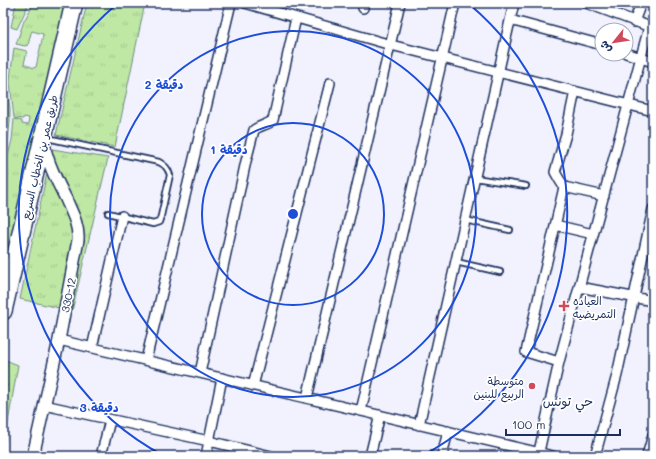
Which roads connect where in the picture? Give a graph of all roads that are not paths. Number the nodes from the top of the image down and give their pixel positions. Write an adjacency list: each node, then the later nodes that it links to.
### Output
1 (74, 3): 25 (highway, طريق عمر بن الخطاب السريع)
2 (231, 3): 45 (street)
3 (245, 3): 10 (street)
4 (400, 3): 15 (street)
5 (455, 3): 17 (street)
6 (514, 3): 11 (street)
7 (586, 3): 9 (street)
8 (641, 3): 12 (street)
9 (600, 5): 12 (street)
10 (296, 18): 15 (street); 47 (street)
11 (510, 20): 14 (street); 20 (street)
12 (634, 22): 13 (street)
13 (651, 28): 18 (street)
14 (594, 43)
15 (390, 45): 17 (street); 50 (street)
16 (634, 56): 18 (street)
17 (443, 58): 20 (street); 52 (street)
18 (641, 59): 19 (street); 23 (street)
19 (653, 62)
20 (499, 72): 22 (street); 26 (street)
21 (330, 83): 49 (street)
22 (575, 92): 23 (street); 28 (street)
23 (628, 105): 24 (street); 29 (street)
24 (653, 111)
25 (43, 138): 32 (lane); 42 (highway, طريق عمر بن الخطاب السريع); 43 (street, 330-12)
26 (475, 178): 27 (lane); 33 (street)
27 (526, 186)
28 (564, 187): 29 (street); 34 (street)
29 (604, 196): 36 (street)
30 (653, 209): 40 (street)
31 (108, 213): 32 (lane)
32 (122, 216): 44 (street)
33 (465, 220): 35 (lane); 37 (street)
34 (555, 225): 36 (street); 46 (street)
35 (510, 230)
36 (594, 234): 39 (street)
37 (456, 262): 38 (lane); 55 (street)
38 (500, 272)
39 (579, 287): 40 (street); 46 (street)
40 (633, 298): 41 (street); 67 (street)
41 (653, 302)
42 (3, 311)
43 (59, 340): 44 (street); 51 (street, 330-12)
44 (92, 348): 45 (street)
45 (146, 360): 47 (street)
46 (559, 362): 59 (street)
47 (200, 373): 48 (street)
48 (222, 378): 49 (street); 58 (street)
49 (253, 386): 50 (street)
50 (307, 398): 52 (street)
51 (44, 405): 54 (street); 61 (street, 330-12)
52 (362, 411): 53 (street)
53 (380, 415): 55 (street); 64 (street)
54 (110, 420): 58 (street); 62 (street)
55 (420, 425): 56 (street)
56 (448, 431): 59 (street); 65 (street)
57 (653, 435): 68 (street)
58 (209, 441): 60 (street); 63 (street)
59 (538, 454): 66 (street)
60 (265, 455)
61 (33, 456)
62 (101, 456)
63 (206, 456)
64 (370, 456)
65 (442, 456)
66 (553, 456)
67 (595, 456)
68 (647, 456)

